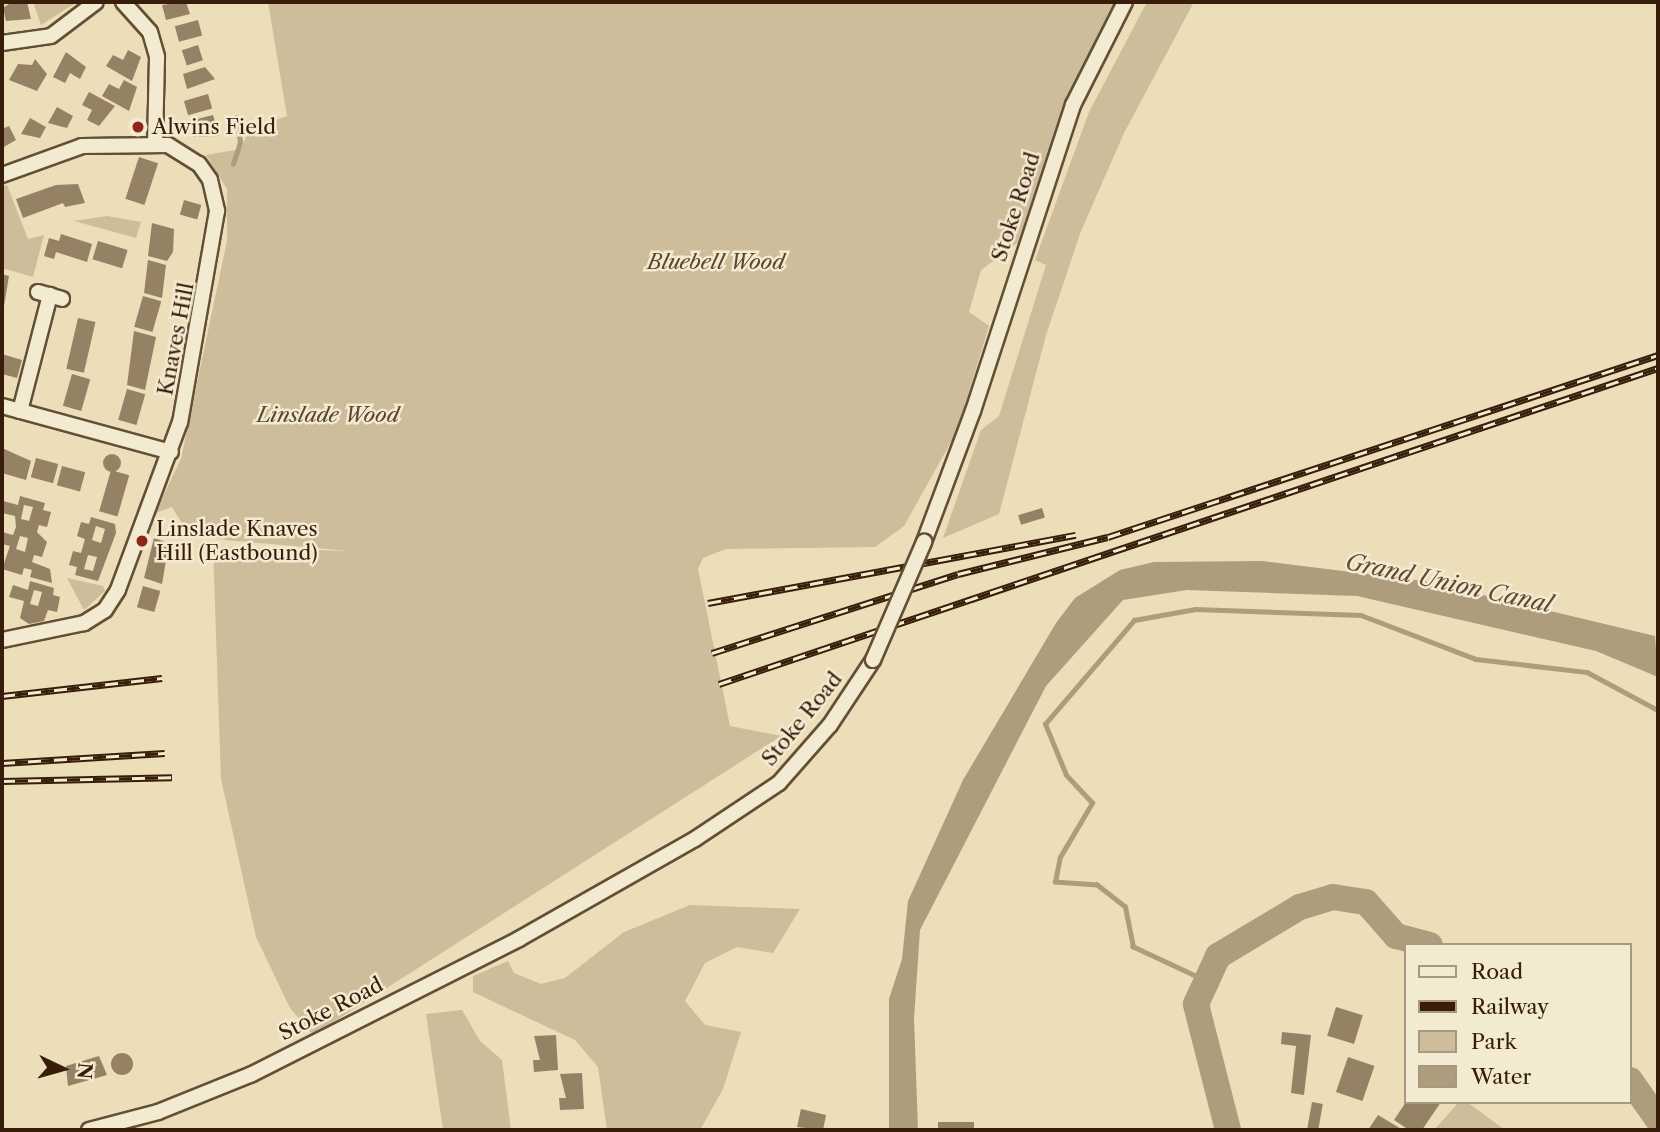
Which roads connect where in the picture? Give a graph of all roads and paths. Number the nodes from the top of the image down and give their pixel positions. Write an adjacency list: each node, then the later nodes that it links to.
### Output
1 (96, 2): 4 (street)
2 (123, 2): 5 (street)
3 (1125, 2): 12 (street, Stoke Road, bridge)
4 (2, 43)
5 (155, 144): 6 (street, Knaves Hill); 10 (street, Knaves Hill)
6 (2, 175)
7 (50, 295): 9 (street)
8 (2, 406): 9 (street)
9 (20, 411): 10 (street)
10 (171, 452): 11 (street, Knaves Hill)
11 (2, 640)
12 (89, 1130)

